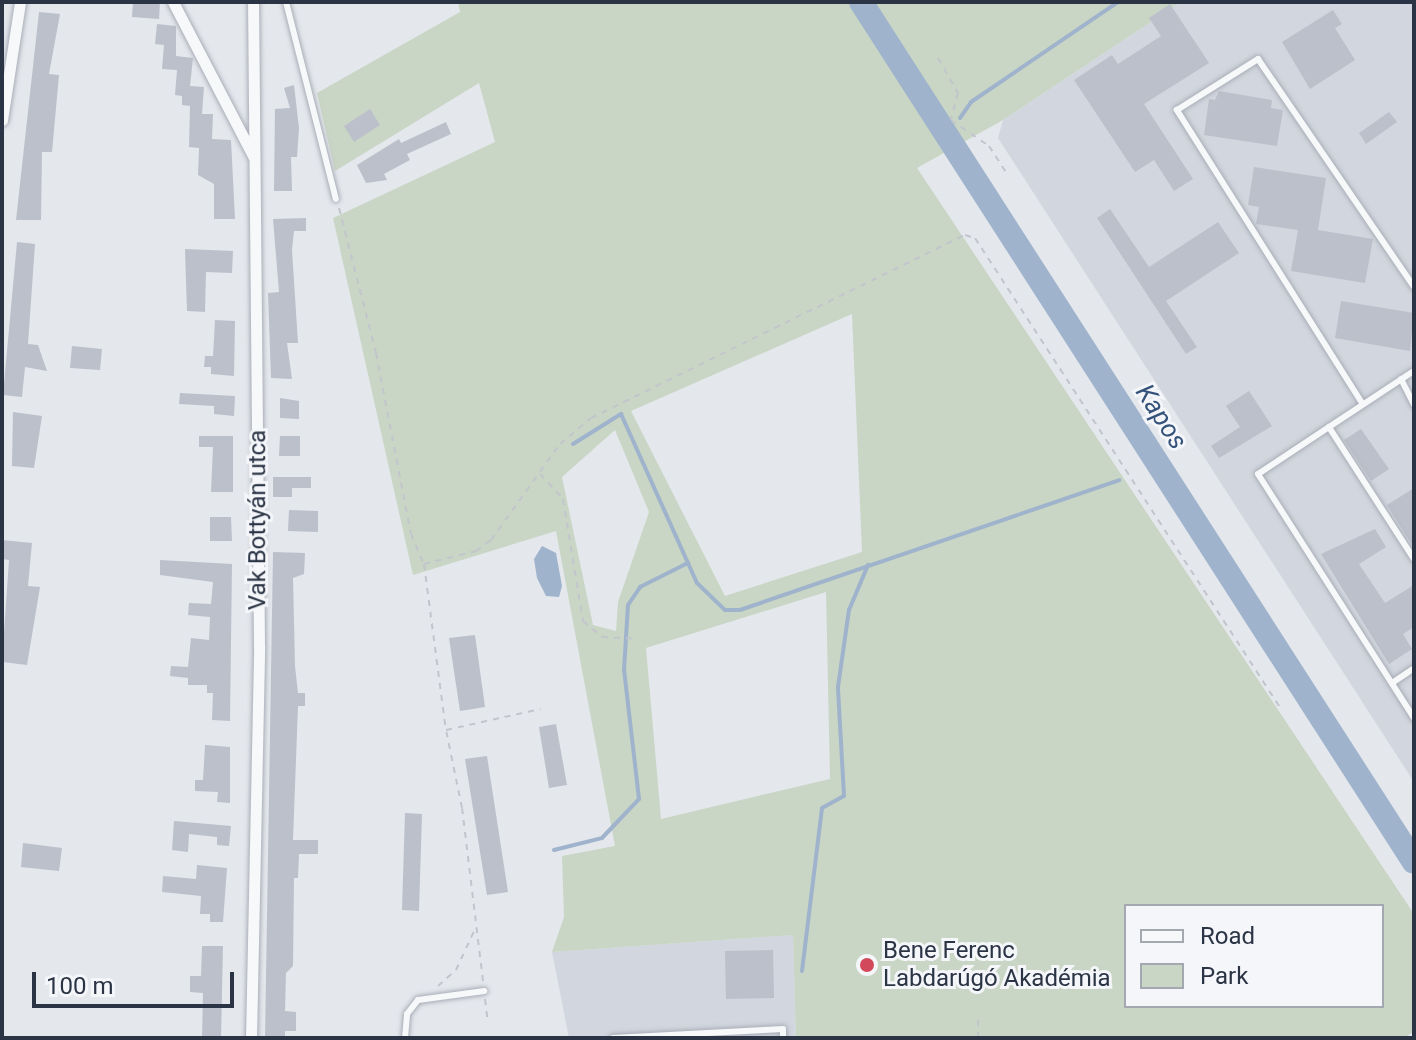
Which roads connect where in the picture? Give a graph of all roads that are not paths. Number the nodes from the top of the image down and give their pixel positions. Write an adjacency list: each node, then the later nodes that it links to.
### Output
1 (20, 2): 5 (street)
2 (173, 2): 6 (street)
3 (253, 2): 6 (street, Vak Bottyán utca)
4 (286, 2): 7 (lane)
5 (2, 120)
6 (255, 160): 19 (street, Vak Bottyán utca)
7 (336, 199)
8 (1414, 287): 11 (lane)
9 (1414, 371): 10 (lane)
10 (1401, 379): 11 (lane); 12 (lane)
11 (1362, 403): 13 (lane)
12 (1414, 405)
13 (1329, 427): 14 (lane); 16 (lane)
14 (1414, 559)
15 (1414, 668): 16 (lane)
16 (1392, 683): 17 (lane)
17 (1414, 718)
18 (484, 991): 20 (lane)
19 (251, 1038)
20 (405, 1038)
21 (613, 1038): 22 (lane)
22 (783, 1038)

